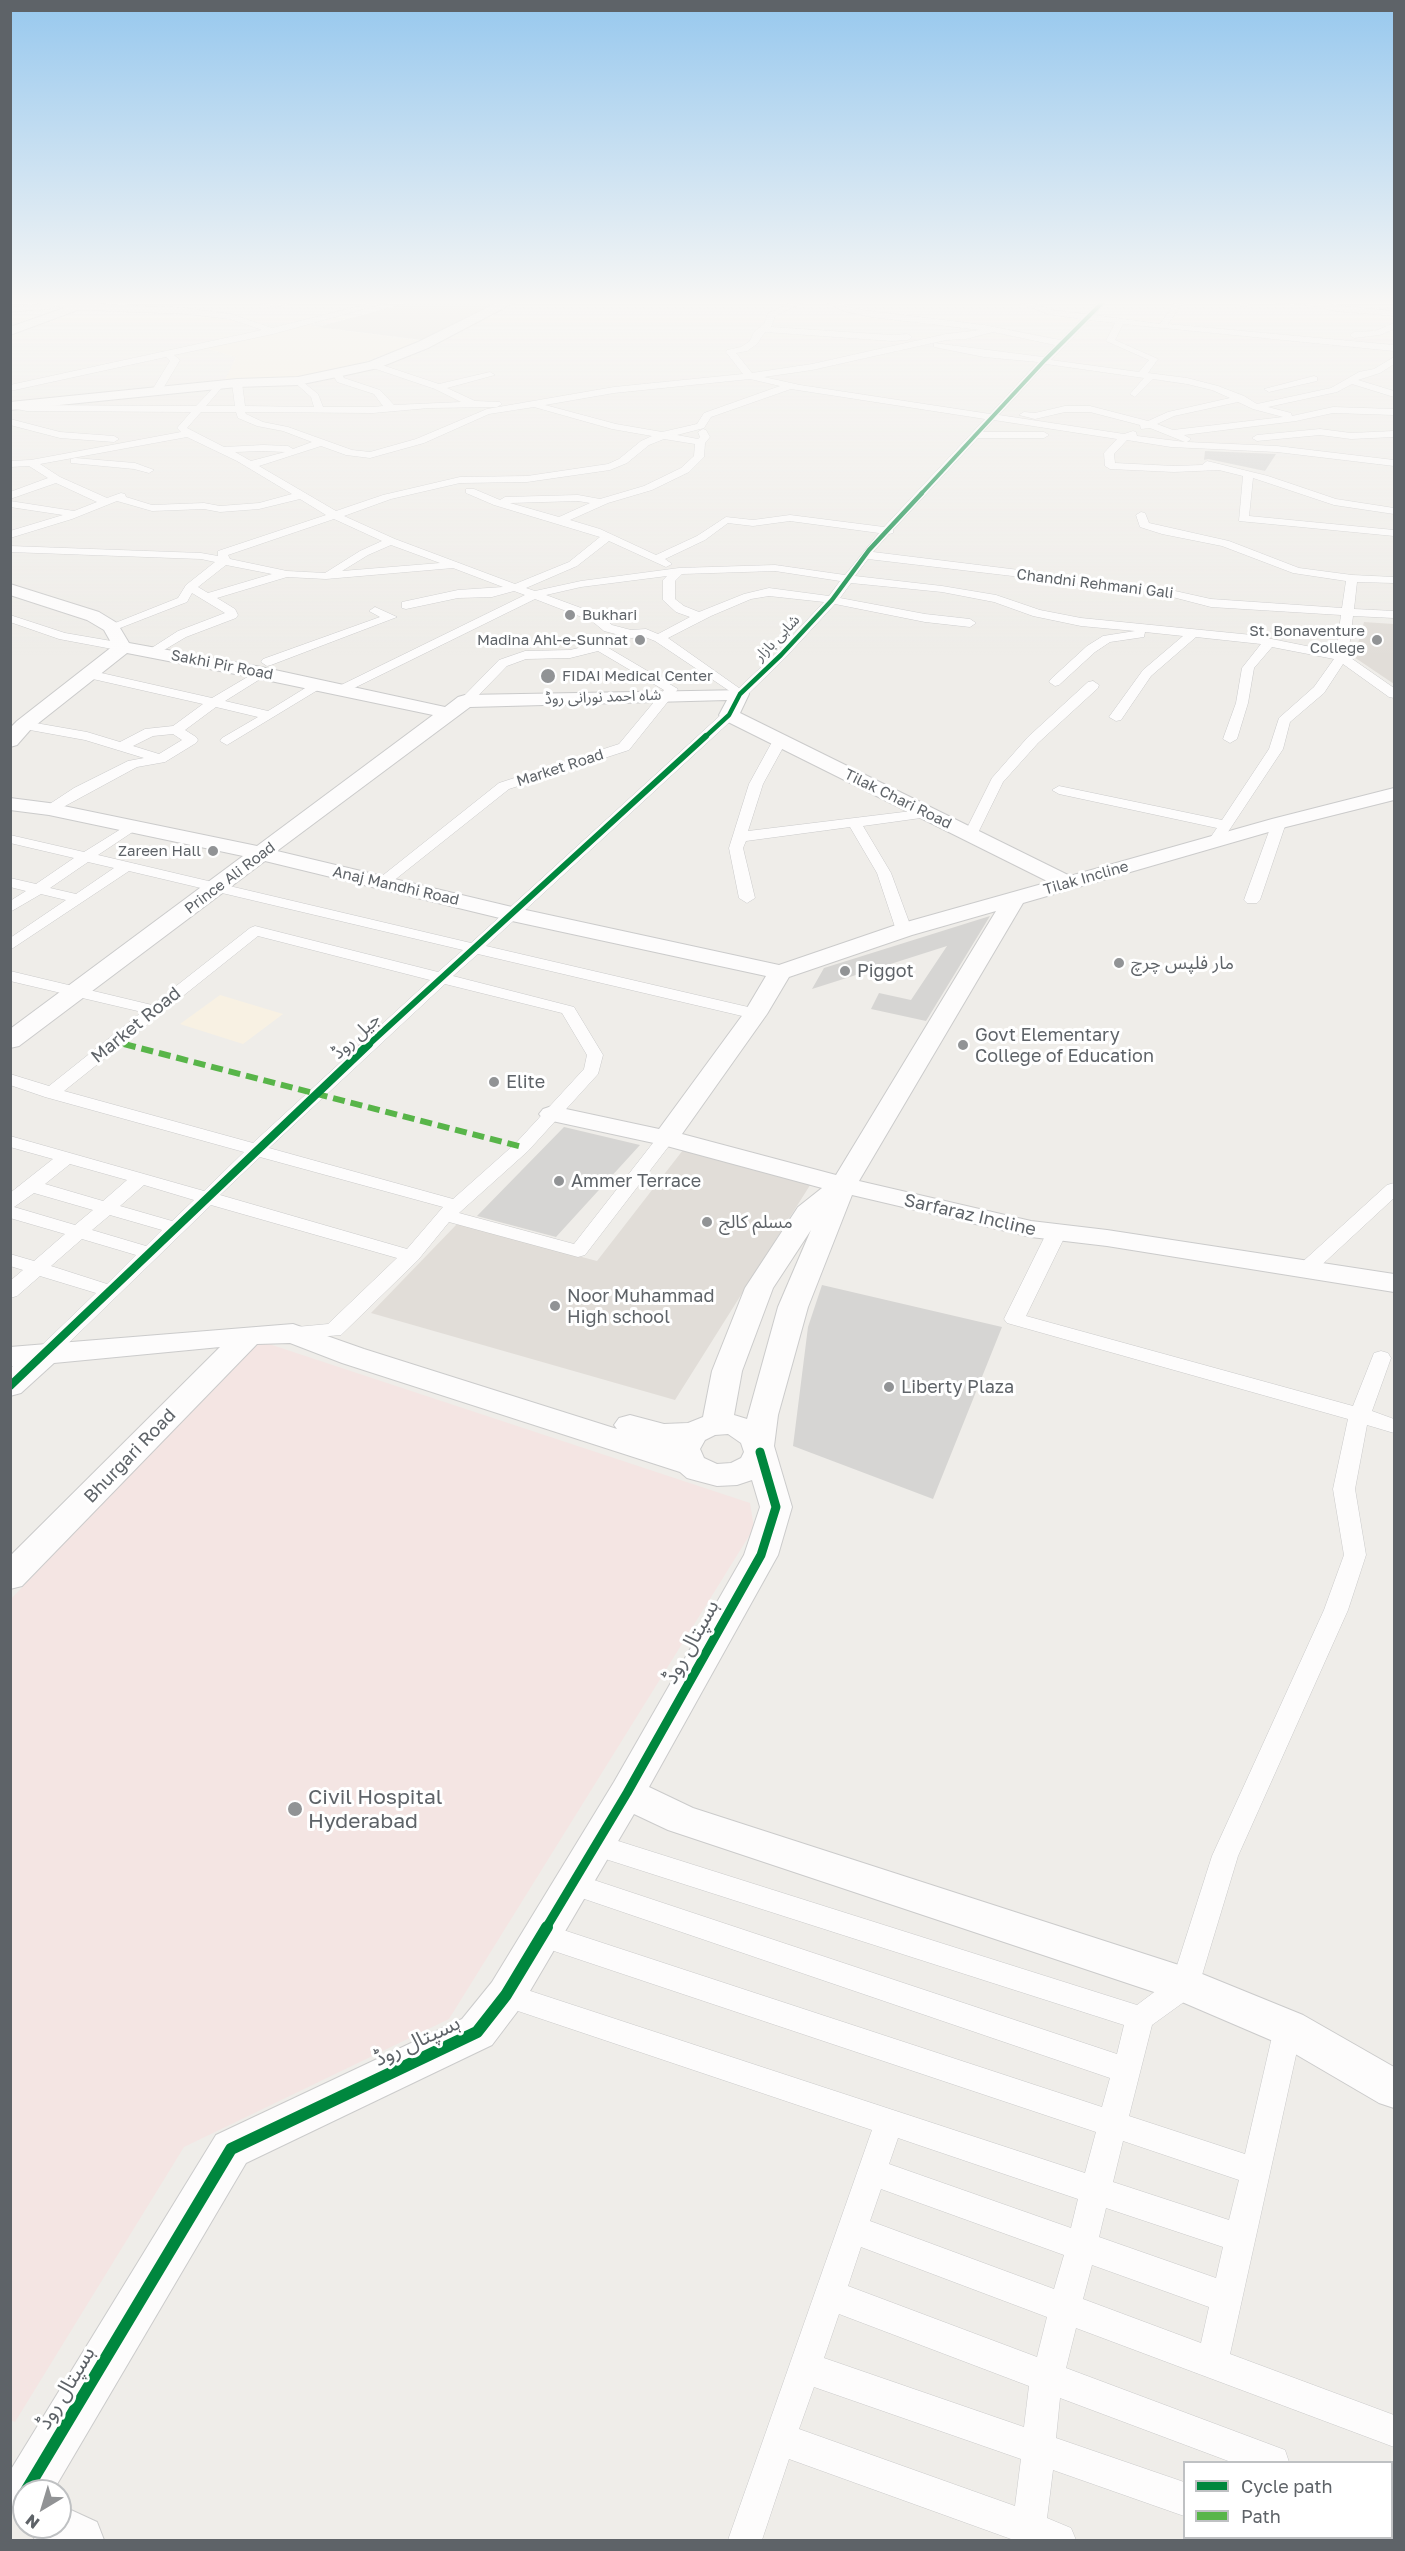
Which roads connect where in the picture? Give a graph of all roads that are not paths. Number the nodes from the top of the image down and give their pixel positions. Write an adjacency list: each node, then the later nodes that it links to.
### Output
1 (189, 420): 16 (street)
2 (251, 420): 27 (street)
3 (469, 420): 27 (street)
4 (589, 420): 18 (street)
5 (704, 420): 14 (street)
6 (990, 420): 19 (street, شاہی بازار)
7 (1028, 420): 20 (street)
8 (1133, 420): 13 (street)
9 (1157, 420): 13 (street)
10 (1218, 420): 24 (street)
11 (1284, 420): 24 (street)
12 (13, 423): 22 (street)
13 (1148, 424): 15 (street); 24 (street)
14 (701, 426): 18 (street); 26 (street)
15 (1138, 433): 23 (street); 24 (street)
16 (188, 434): 25 (street); 29 (street)
17 (1395, 434): 21 (street)
18 (664, 435): 26 (street); 50 (street)
19 (978, 435): 20 (street); 53 (street, شاہی بازار)
20 (1111, 435): 23 (street)
21 (1351, 436): 28 (street); 32 (street)
22 (80, 437): 25 (street); 31 (street)
23 (1125, 437): 24 (street); 37 (street)
24 (1172, 439): 28 (street); 37 (street)
25 (146, 441): 31 (street)
26 (700, 442): 46 (street)
27 (320, 443): 30 (street)
28 (1213, 446): 32 (street)
29 (223, 450): 30 (street); 36 (street)
30 (294, 450): 36 (street)
31 (61, 457): 33 (street); 38 (street)
32 (1358, 458): 34 (street)
33 (31, 463): 35 (street); 40 (street)
34 (1395, 463)
35 (10, 464)
36 (248, 464): 42 (street)
37 (1219, 467): 39 (street)
38 (149, 470)
39 (1248, 474): 48 (street); 54 (street)
40 (56, 479): 43 (street); 44 (street)
41 (470, 491): 45 (street)
42 (302, 495): 44 (street); 50 (street)
43 (10, 496)
44 (115, 499): 49 (street)
45 (496, 502): 46 (street); 52 (street)
46 (601, 502): 52 (street)
47 (14, 507): 49 (street)
48 (1395, 511)
49 (76, 514): 55 (street)
50 (334, 515): 57 (street); 61 (street)
51 (1141, 515): 66 (street)
52 (561, 520): 56 (street)
53 (889, 531): 59 (street, شاہی بازار); 60 (street)
54 (1395, 533)
55 (10, 535)
56 (607, 537): 60 (street); 70 (street)
57 (391, 541): 62 (street); 65 (street)
58 (10, 549): 61 (street)
59 (866, 555): 67 (street, شاہی بازار); 77 (street, Chandni Rehmani Gali)
60 (657, 559): 63 (street)
61 (225, 560): 64 (street); 69 (street)
62 (456, 566): 65 (street); 70 (street)
63 (679, 571): 67 (street); 72 (street); 79 (street)
64 (287, 574): 65 (street); 73 (street)
65 (326, 576)
66 (1352, 578): 68 (street); 77 (street)
67 (847, 579): 74 (street, شاہی بازار); 83 (street)
68 (1395, 580)
69 (190, 586): 73 (street); 82 (street)
70 (517, 586): 72 (street); 75 (street)
71 (10, 589): 82 (street)
72 (537, 594): 85 (street); 97 (street)
73 (208, 597): 90 (street)
74 (832, 600): 79 (street); 81 (street); 99 (street, شاہی بازار)
75 (406, 605)
76 (375, 611): 92 (street)
77 (1348, 611): 78 (street, Chandni Rehmani Gali); 91 (street)
78 (1395, 615)
79 (701, 617): 86 (street)
80 (10, 618): 88 (street)
81 (970, 623)
82 (111, 627): 88 (street)
83 (1172, 630): 84 (street); 94 (street)
84 (1193, 633): 87 (street); 105 (street)
85 (631, 634): 86 (street); 89 (street)
86 (660, 638): 99 (street)
87 (1269, 642): 91 (street); 108 (street)
88 (123, 646): 90 (street, Sakhi Pir Road); 93 (street)
89 (600, 647): 98 (street); 102 (street)
90 (153, 652): 92 (street, Sakhi Pir Road)
91 (1342, 657): 100 (street); 122 (street)
92 (264, 668): 95 (street, Sakhi Pir Road); 101 (street)
93 (88, 674): 101 (street); 106 (street)
94 (1055, 682)
95 (320, 685): 97 (street, Sakhi Pir Road); 103 (street)
96 (1093, 685): 123 (street)
97 (342, 690): 102 (street, Sakhi Pir Road)
98 (669, 693): 99 (street, شاہ احمد نورانی روڈ); 102 (street, شاہ احمد نورانی روڈ); 130 (street, Market Road)
99 (740, 694): 104 (street)
100 (1395, 694)
101 (213, 703): 103 (street); 107 (street)
102 (457, 707): 126 (street, Prince Ali Road)
103 (269, 715): 110 (street)
104 (729, 715): 111 (street, Tilak Chari Road); 139 (street, جیل روڈ)
105 (1116, 717)
106 (24, 725): 109 (street); 112 (street)
107 (176, 730): 112 (street); 113 (street)
108 (1230, 739)
109 (10, 741)
110 (227, 741)
111 (779, 742): 118 (street, Tilak Chari Road); 124 (street)
112 (120, 747): 113 (street)
113 (160, 759): 117 (street)
114 (1059, 790): 122 (street)
115 (1395, 794): 119 (street, Tilak Incline)
116 (10, 804): 117 (street, Anaj Mandhi Road)
117 (49, 809): 121 (street, Anaj Mandhi Road)
118 (928, 813): 120 (street); 123 (street, Tilak Chari Road)
119 (1279, 823): 122 (street, Tilak Incline); 137 (street)
120 (855, 824): 124 (street); 140 (street)
121 (129, 828): 126 (street, Anaj Mandhi Road); 127 (street)
122 (1219, 833): 131 (street, Tilak Incline)
123 (971, 834): 131 (street, Tilak Chari Road)
124 (740, 837): 134 (street)
125 (10, 839): 127 (street)
126 (262, 854): 130 (street, Anaj Mandhi Road); 132 (street, Prince Ali Road)
127 (87, 857): 128 (street); 133 (street)
128 (127, 866): 132 (street); 136 (street)
129 (10, 882): 133 (street)
130 (382, 883): 139 (street, Anaj Mandhi Road)
131 (1068, 883): 135 (street, Tilak Incline)
132 (216, 888): 142 (street); 146 (street, Prince Ali Road)
133 (39, 889): 136 (street); 138 (street)
134 (747, 898)
135 (1015, 898): 140 (street, Tilak Incline); 158 (street)
136 (78, 899): 141 (street)
137 (1252, 900)
138 (10, 908)
139 (512, 914): 142 (street, جیل روڈ); 143 (street, Anaj Mandhi Road)
140 (904, 930): 143 (street, Tilak Incline)
141 (10, 945)
142 (474, 948): 145 (street, جیل روڈ); 148 (street)
143 (780, 972): 148 (street)
144 (10, 976): 146 (street)
145 (442, 977): 147 (street, Market Road); 152 (street); 155 (street, جیل روڈ)
146 (77, 991): 147 (street); 149 (street, Prince Ali Road)
147 (153, 1010): 151 (street, Market Road)
148 (755, 1014): 153 (street)
149 (10, 1041)
150 (10, 1079): 151 (street)
151 (51, 1093): 155 (street)
152 (552, 1114): 153 (street, Sarfaraz Incline); 164 (street)
153 (666, 1138): 158 (street, Sarfaraz Incline); 164 (street)
154 (10, 1141): 156 (street)
155 (256, 1150): 161 (street, جیل روڈ); 164 (street)
156 (66, 1158): 157 (street); 159 (street)
157 (140, 1179): 161 (street); 163 (street)
158 (843, 1185): 168 (street, Sarfaraz Incline); 186 (street); 187 (street)
159 (31, 1186): 162 (street); 163 (street)
160 (1395, 1189): 173 (street)
161 (207, 1196): 166 (street, جیل روڈ); 170 (street)
162 (10, 1203)
163 (106, 1208): 166 (street); 167 (street)
164 (450, 1210): 170 (street)
165 (10, 1212): 167 (street)
166 (174, 1228): 169 (street, جیل روڈ)
167 (78, 1233): 169 (street); 172 (street)
168 (1056, 1234): 173 (street, Sarfaraz Incline); 184 (street)
169 (149, 1253): 175 (street, جیل روڈ)
170 (411, 1256): 177 (street)
171 (10, 1260): 172 (street)
172 (38, 1268): 175 (street); 176 (street)
173 (1306, 1269): 174 (street, Sarfaraz Incline)
174 (1395, 1283)
175 (110, 1291): 180 (street, جیل روڈ)
176 (10, 1292)
177 (334, 1330): 178 (street); 186 (street)
178 (293, 1333): 179 (street); 188 (street)
179 (249, 1335): 180 (street); 191 (street, Bhurgari Road)
180 (46, 1353): 181 (street); 183 (street, جیل روڈ)
181 (10, 1357)
182 (1381, 1358): 184 (street)
183 (10, 1386)
184 (1360, 1414): 185 (street); 196 (street)
185 (1395, 1426)
186 (705, 1429): 187 (street); 188 (street)
187 (760, 1448): 189 (street); 190 (street, ہسپتال روڈ)
188 (691, 1464): 189 (street)
189 (727, 1475): 190 (street)
190 (772, 1527): 192 (street, ہسپتال روڈ)
191 (10, 1577)
192 (627, 1793): 193 (street, ہسپتال روڈ); 196 (street)
193 (596, 1845): 194 (street, ہسپتال روڈ); 198 (street)
194 (573, 1884): 195 (street, ہسپتال روڈ); 200 (street)
195 (542, 1935): 197 (street, ہسپتال روڈ); 203 (street)
196 (1185, 1985): 198 (street); 199 (street)
197 (506, 1995): 202 (street); 220 (street, ہسپتال روڈ)
198 (1140, 2018): 200 (street)
199 (1288, 2028): 201 (street); 204 (street)
200 (1126, 2070): 203 (street)
201 (1394, 2087)
202 (889, 2122): 205 (street); 206 (street)
203 (1113, 2124): 204 (street); 206 (street)
204 (1254, 2171): 208 (street)
205 (872, 2172): 207 (street); 209 (street)
206 (1096, 2190): 208 (street); 209 (street)
207 (853, 2229): 210 (street); 212 (street)
208 (1240, 2238): 211 (street)
209 (1082, 2246): 211 (street); 212 (street)
210 (830, 2295): 214 (street); 215 (street)
211 (1228, 2298): 213 (street)
212 (1066, 2308): 213 (street); 215 (street)
213 (1212, 2363): 216 (street)
214 (805, 2368): 217 (street); 218 (street)
215 (1048, 2378): 218 (street); 219 (street)
216 (1395, 2431)
217 (780, 2439): 222 (street); 223 (street)
218 (1039, 2449): 221 (street); 222 (street)
219 (1268, 2461)
220 (42, 2479)
221 (1183, 2498)
222 (1039, 2536)
223 (745, 2541)

